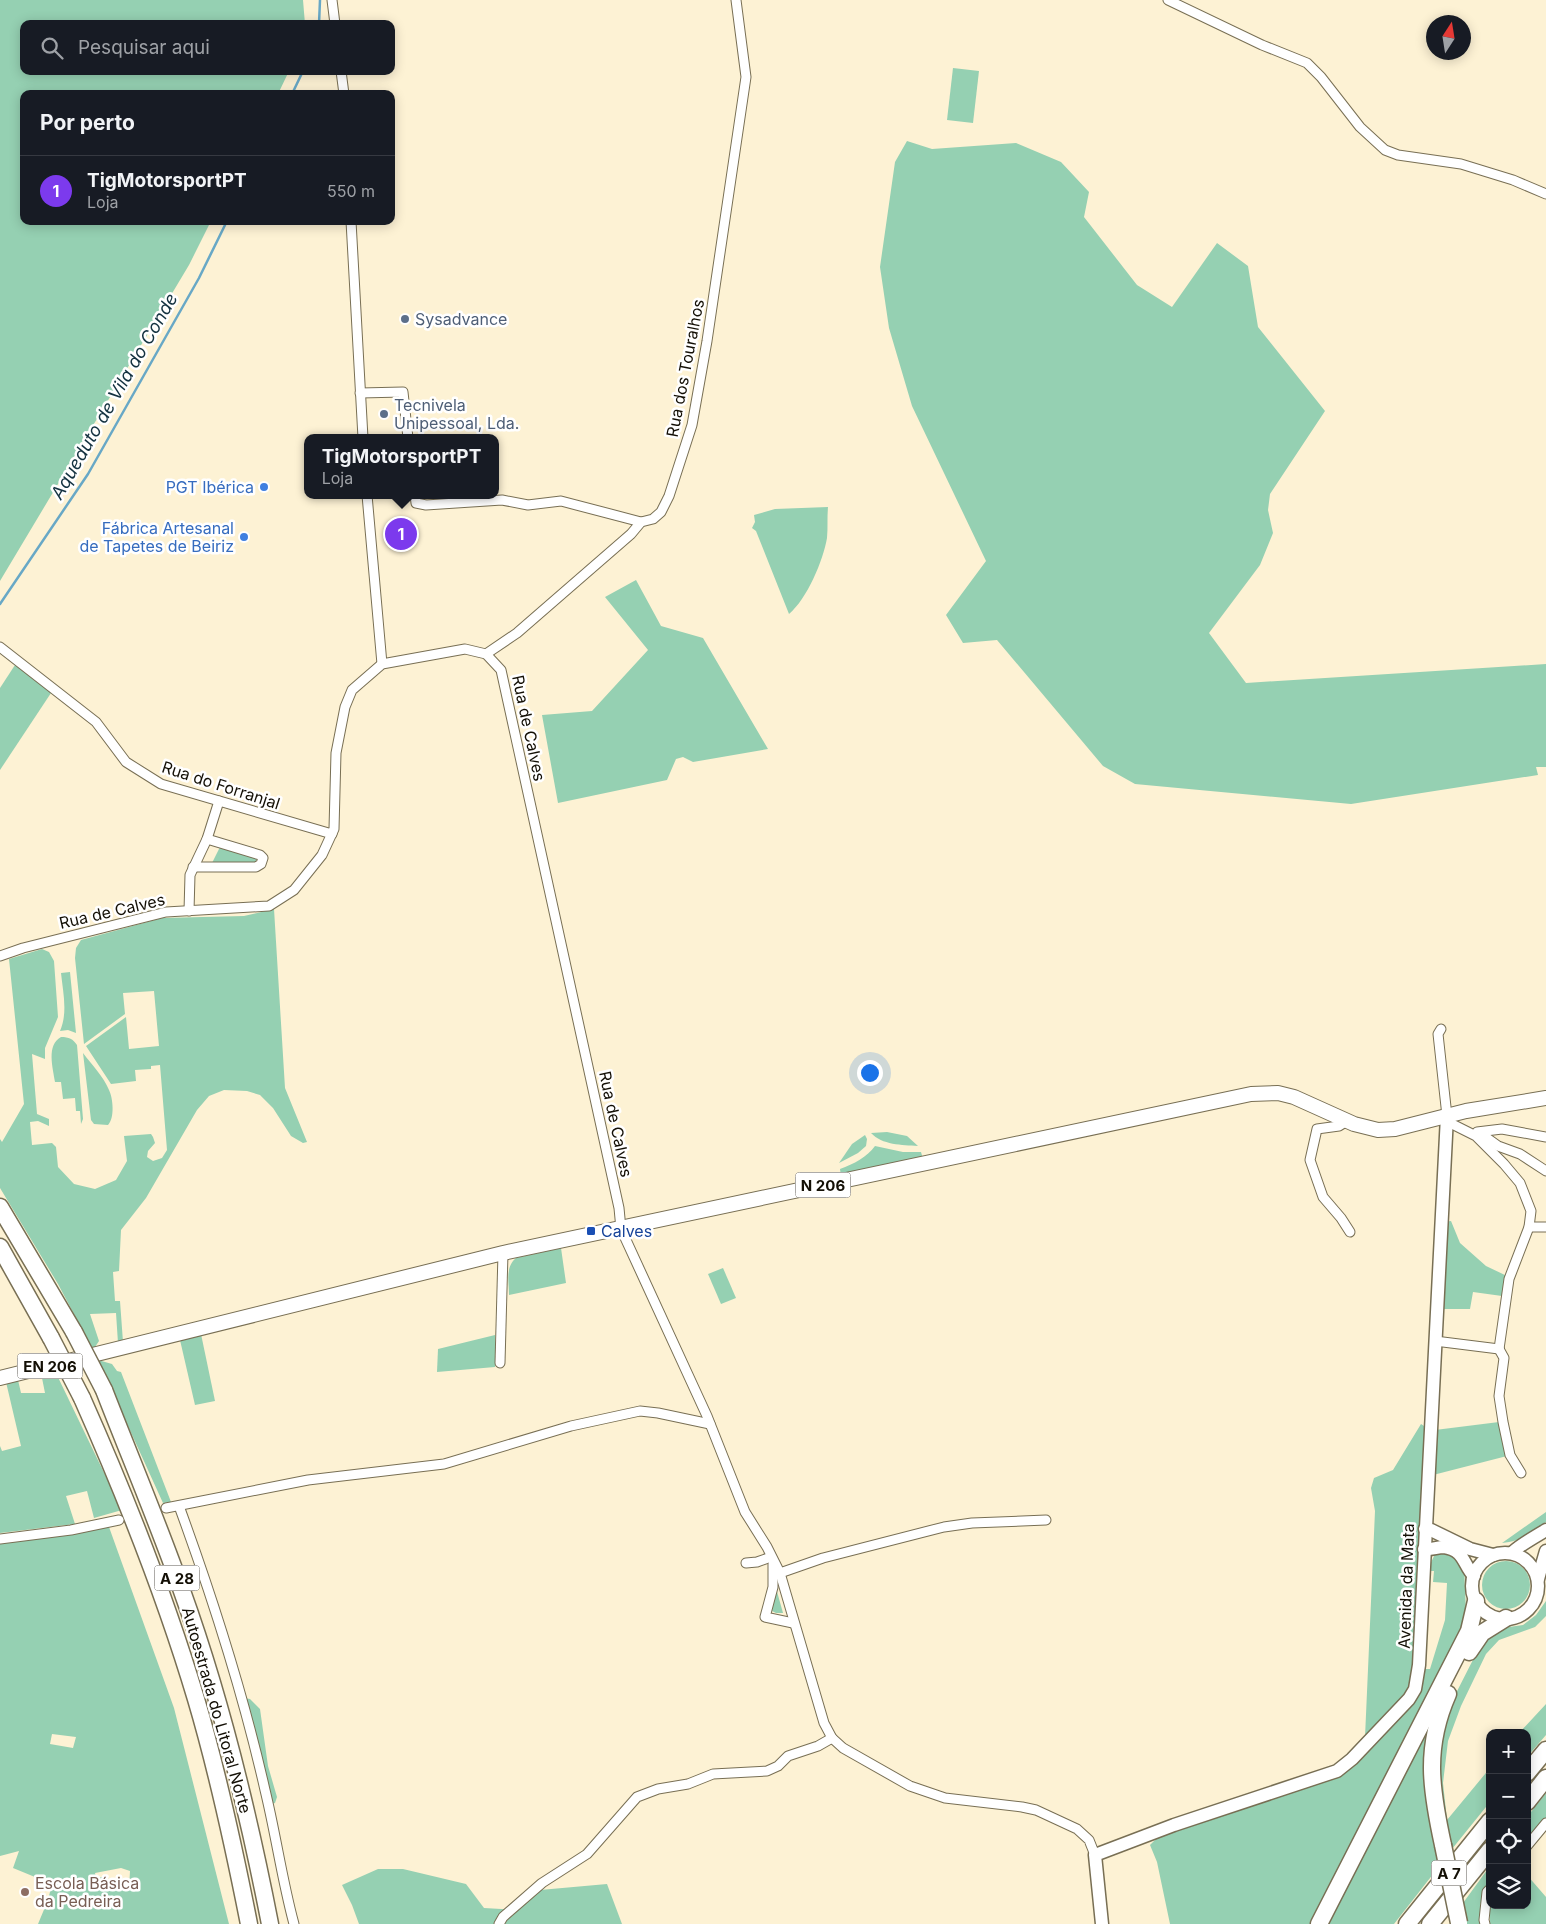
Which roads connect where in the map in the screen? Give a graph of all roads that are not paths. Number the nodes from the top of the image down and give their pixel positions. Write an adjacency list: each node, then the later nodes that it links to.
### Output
1 (332, 0): 4 (street)
2 (736, 0): 14 (street, Rua dos Touralhos)
3 (1168, 0): 7 (street)
4 (334, 20)
5 (342, 75): 6 (street)
6 (343, 90)
7 (1546, 194)
8 (351, 225): 9 (street)
9 (360, 392): 10 (street); 11 (street)
10 (363, 434)
11 (408, 434)
12 (367, 499): 17 (street)
13 (416, 499): 14 (street)
14 (641, 522): 16 (street, Rua dos Touralhos)
15 (0, 647): 18 (street, Rua do Forranjal)
16 (486, 654): 17 (street); 34 (street, Rua de Calves)
17 (382, 664): 19 (street, Rua de Calves)
18 (218, 801): 19 (street, Rua do Forranjal); 20 (street)
19 (332, 834): 22 (street, Rua de Calves)
20 (207, 838): 21 (street); 21 (street)
21 (193, 867): 22 (street)
22 (190, 911): 23 (street, Rua de Calves)
23 (0, 956)
24 (1441, 1029): 26 (street)
25 (1546, 1098): 26 (main road, N 206)
26 (1449, 1117): 27 (main road, N 206); 28 (street); 32 (street); 38 (street, Avenida da Mata)
27 (1347, 1121): 34 (main road, N 206); 35 (street)
28 (1477, 1132): 29 (street); 30 (street)
29 (1546, 1137)
30 (1546, 1171)
31 (0, 1207): 77 (highway, Autoestrada do Litoral Norte / A 28, bridge)
32 (1530, 1227): 33 (street); 39 (street)
33 (1546, 1227)
34 (621, 1229): 37 (main road, N 206); 43 (street, Rua de Calves)
35 (1350, 1232)
36 (0, 1248): 76 (highway, Autoestrada do Litoral Norte / A 28, bridge)
37 (503, 1254): 40 (main road, N 206); 41 (street)
38 (1435, 1342): 39 (street); 49 (street, Avenida da Mata)
39 (1499, 1349): 44 (street)
40 (100, 1353): 42 (main road, EN 206)
41 (500, 1364)
42 (0, 1378)
43 (710, 1424): 45 (street); 56 (street, Rua de Calves)
44 (1521, 1473)
45 (179, 1506): 46 (street); 78 (street)
46 (166, 1508)
47 (119, 1520): 51 (street)
48 (1046, 1520): 58 (street)
49 (1425, 1529): 52 (street, Avenida da Mata); 55 (street)
50 (1546, 1530): 54 (street)
51 (0, 1539)
52 (1424, 1549): 59 (street); 72 (street, Avenida da Mata)
53 (1546, 1551): 60 (street)
54 (1512, 1554): 55 (street); 60 (street)
55 (1493, 1555): 59 (street)
56 (772, 1559): 57 (street); 58 (street, Rua de Calves); 63 (street)
57 (746, 1563)
58 (780, 1573): 63 (street, Rua de Calves)
59 (1474, 1576): 61 (street)
60 (1538, 1580): 62 (street)
61 (1476, 1601): 62 (street); 81 (highway)
62 (1506, 1618): 75 (highway, bridge)
63 (793, 1623): 64 (street, Rua de Calves)
64 (832, 1738): 72 (street); 79 (street)
65 (1546, 1750): 66 (highway)
66 (1531, 1768)
67 (1546, 1778): 68 (highway)
68 (1531, 1797)
69 (1546, 1823): 71 (street)
70 (1486, 1826): 82 (highway, A 7)
71 (1531, 1841)
72 (1095, 1855): 80 (street)
73 (1486, 1855): 83 (highway, A 7)
74 (1486, 1901): 84 (street)
75 (1459, 1923)
76 (249, 1924)
77 (270, 1924)
78 (294, 1924)
79 (499, 1924)
80 (1102, 1924)
81 (1319, 1924)
82 (1407, 1924)
83 (1430, 1924)
84 (1485, 1924)

